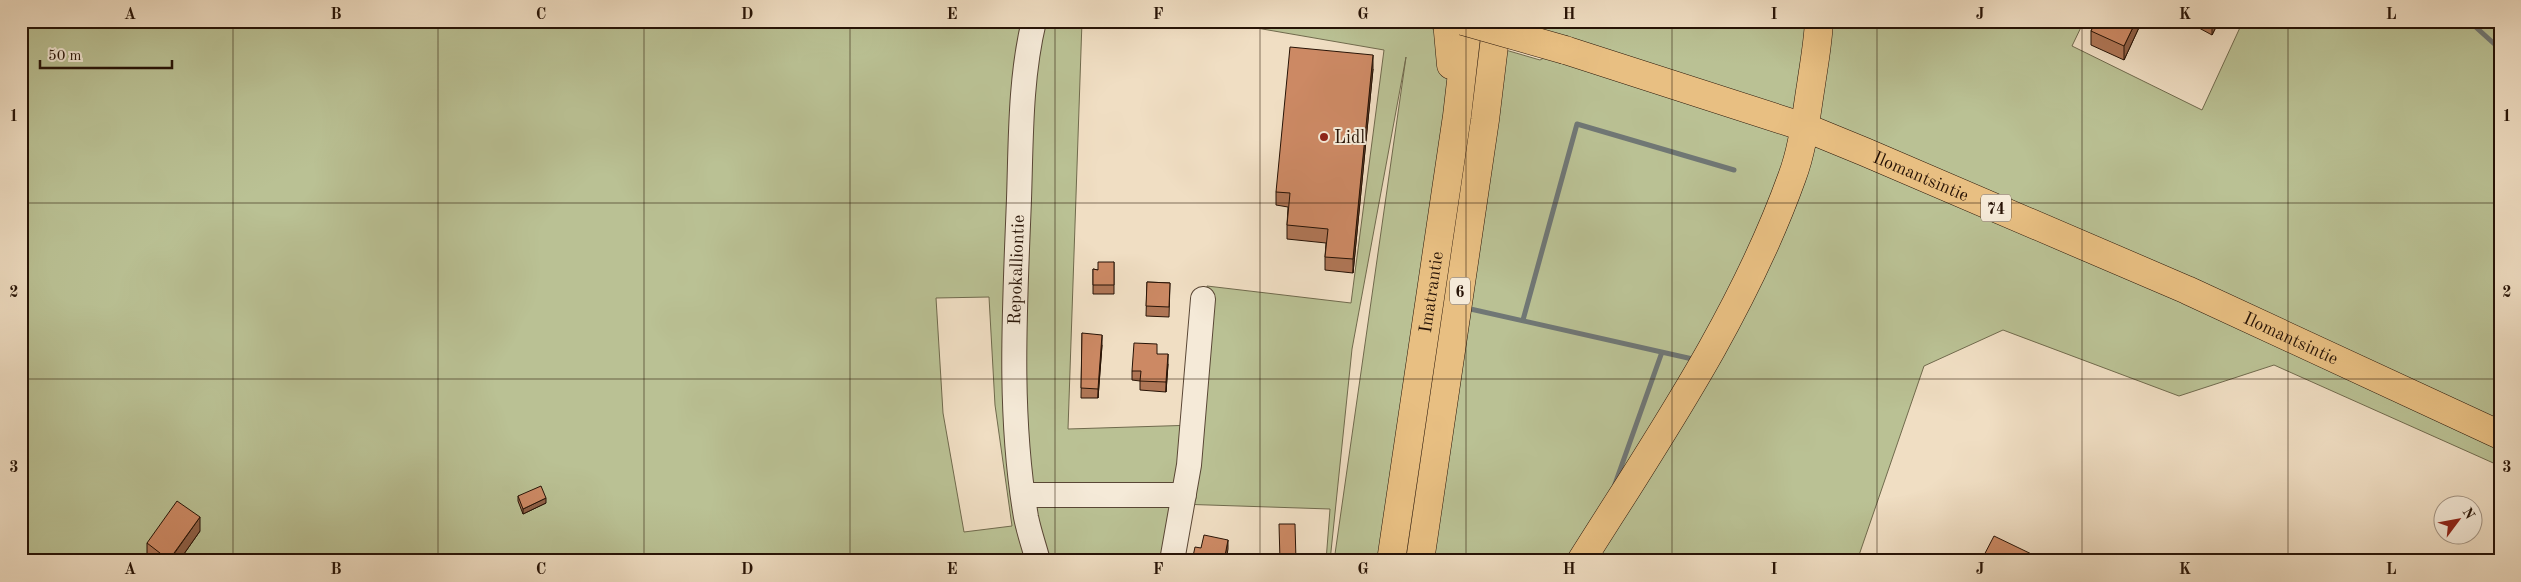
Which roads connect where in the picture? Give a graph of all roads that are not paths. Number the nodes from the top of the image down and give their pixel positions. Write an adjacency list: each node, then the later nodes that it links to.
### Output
1 (1024, 21): 8 (street, Repokalliontie)
2 (1034, 21): 8 (street, Repokalliontie)
3 (1447, 21): 9 (main road)
4 (1463, 21): 10 (main road, Ilomantsintie / 74, bridge)
5 (1468, 21): 9 (main road, Imatrantie / 6)
6 (1497, 21): 18 (main road, Imatrantie / 6)
7 (1819, 21): 10 (main road)
8 (1028, 44): 13 (street, Repokalliontie)
9 (1456, 116): 17 (main road, Imatrantie / 6)
10 (1804, 127): 12 (main road, Ilomantsintie / 74); 19 (main road)
11 (1203, 298): 14 (street)
12 (2500, 435)
13 (1024, 495): 14 (street); 15 (street, Repokalliontie)
14 (1184, 495): 16 (street)
15 (1038, 561)
16 (1172, 561)
17 (1391, 561)
18 (1420, 561)
19 (1581, 561)

